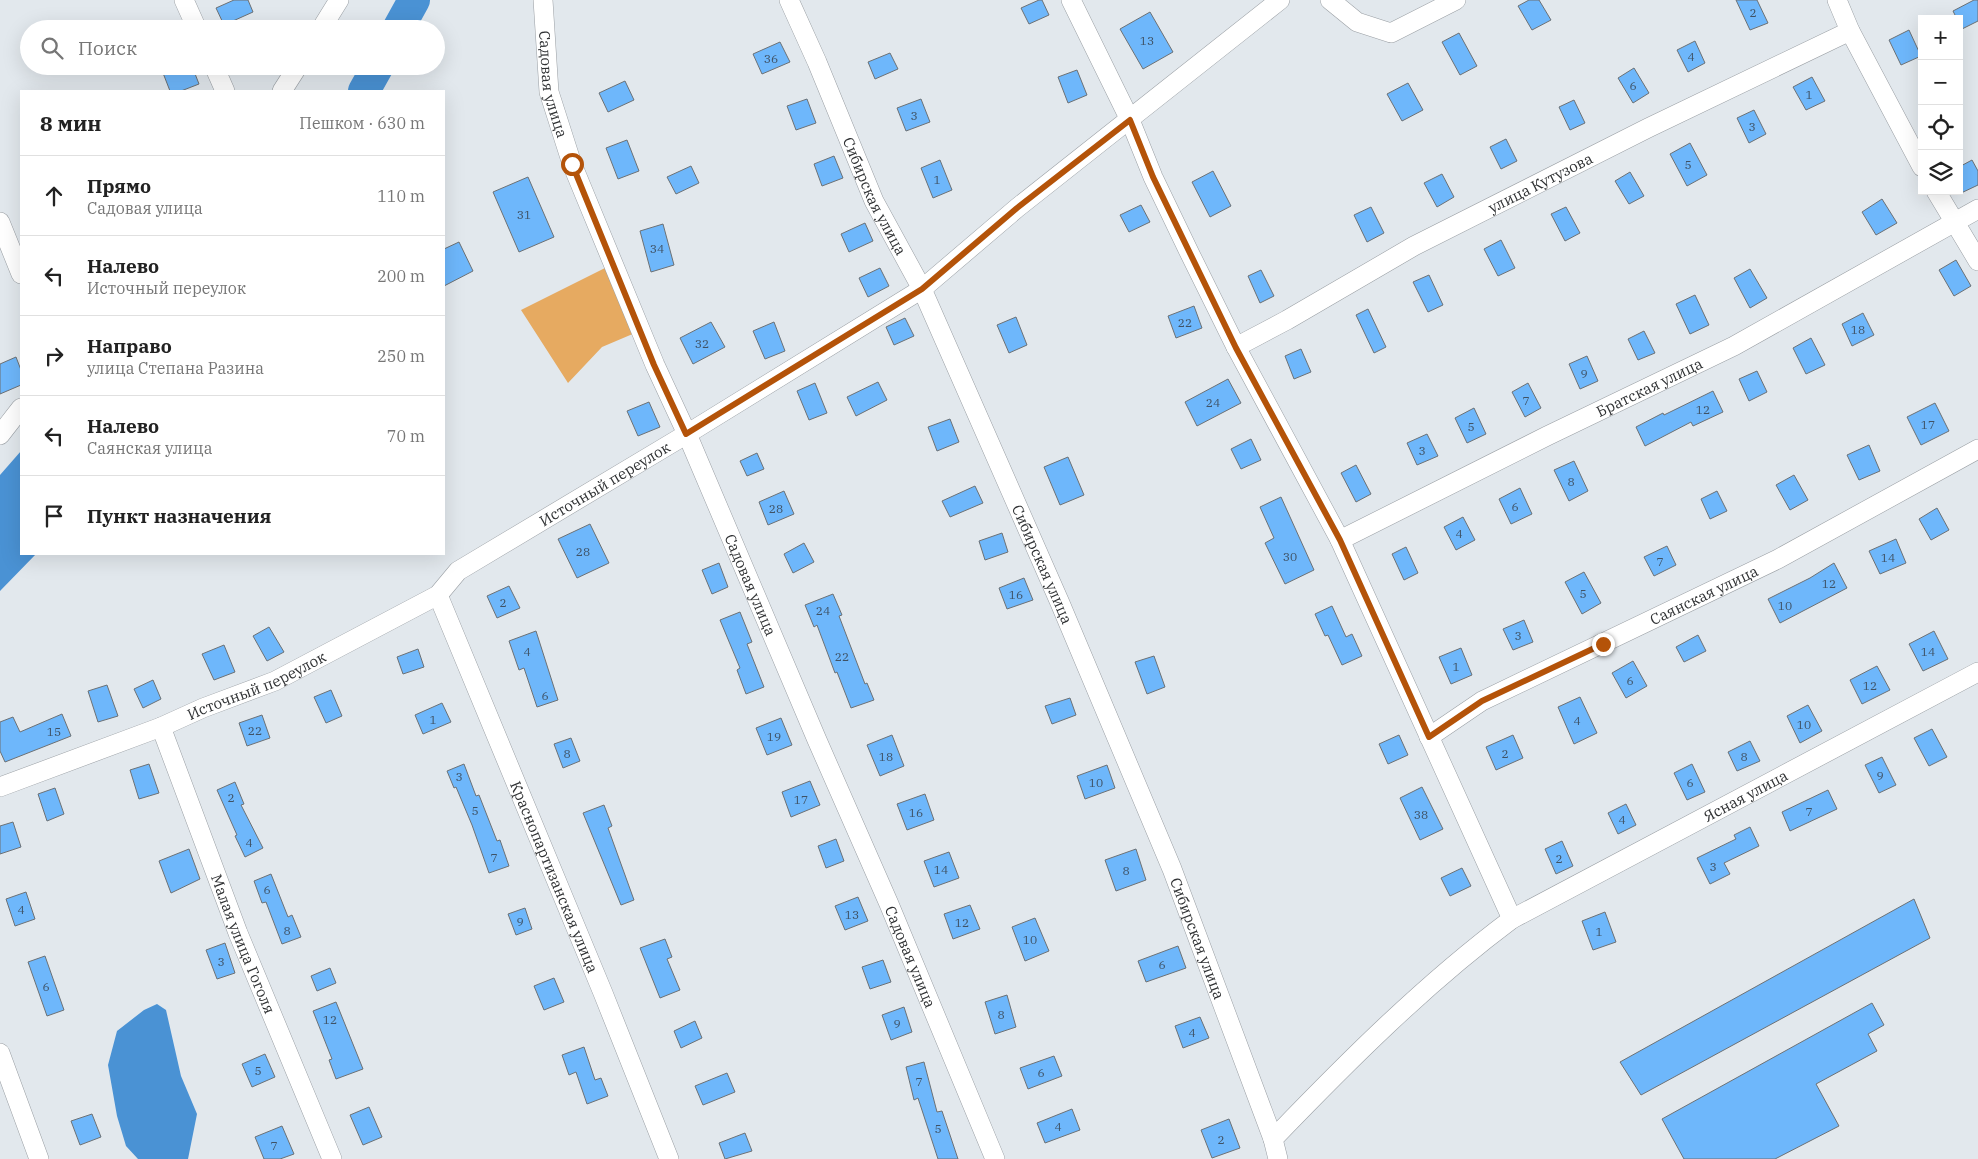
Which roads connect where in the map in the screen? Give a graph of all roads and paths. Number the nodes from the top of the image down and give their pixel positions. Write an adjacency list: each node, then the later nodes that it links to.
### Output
1 (184, 0): 10 (street)
2 (339, 0): 11 (street)
3 (543, 0): 29 (street, Садовая улица)
4 (789, 0): 25 (street, Сибирская улица)
5 (1071, 0): 17 (street)
6 (1280, 0): 17 (street, Источный переулок)
7 (1330, 0): 8 (street)
8 (1456, 0)
9 (1837, 0): 12 (street)
10 (193, 20)
11 (327, 20)
12 (1850, 30): 18 (street); 26 (street, улица Кутузова)
13 (218, 75): 15 (street)
14 (292, 75): 16 (street)
15 (225, 90)
16 (283, 90)
17 (1130, 120): 25 (street, Источный переулок); 26 (street)
18 (1918, 159)
19 (1938, 195): 22 (street)
20 (1978, 208): 22 (street, Братская улица)
21 (0, 222): 24 (street)
22 (1954, 222): 23 (street); 31 (street, Братская улица)
23 (1978, 261)
24 (20, 272)
25 (922, 289): 29 (street, Источный переулок); 39 (street, Сибирская улица)
26 (1236, 348): 31 (street)
27 (20, 409): 28 (street)
28 (0, 434)
29 (686, 434): 32 (street, Источный переулок); 43 (street, Садовая улица)
30 (1978, 449): 35 (street, Саянская улица)
31 (1340, 540): 35 (street)
32 (438, 595): 34 (street, Источный переулок); 42 (street, Краснопартизанская улица)
33 (1978, 672): 37 (street, Ясная улица)
34 (161, 727): 36 (street, Источный переулок); 41 (street, Малая улица Гоголя)
35 (1429, 737): 37 (street)
36 (0, 786)
37 (1512, 919): 39 (street, Ясная улица)
38 (0, 1053): 40 (street)
39 (1273, 1139): 44 (street, Сибирская улица)
40 (39, 1159)
41 (332, 1159)
42 (669, 1159)
43 (995, 1159)
44 (1278, 1159)

